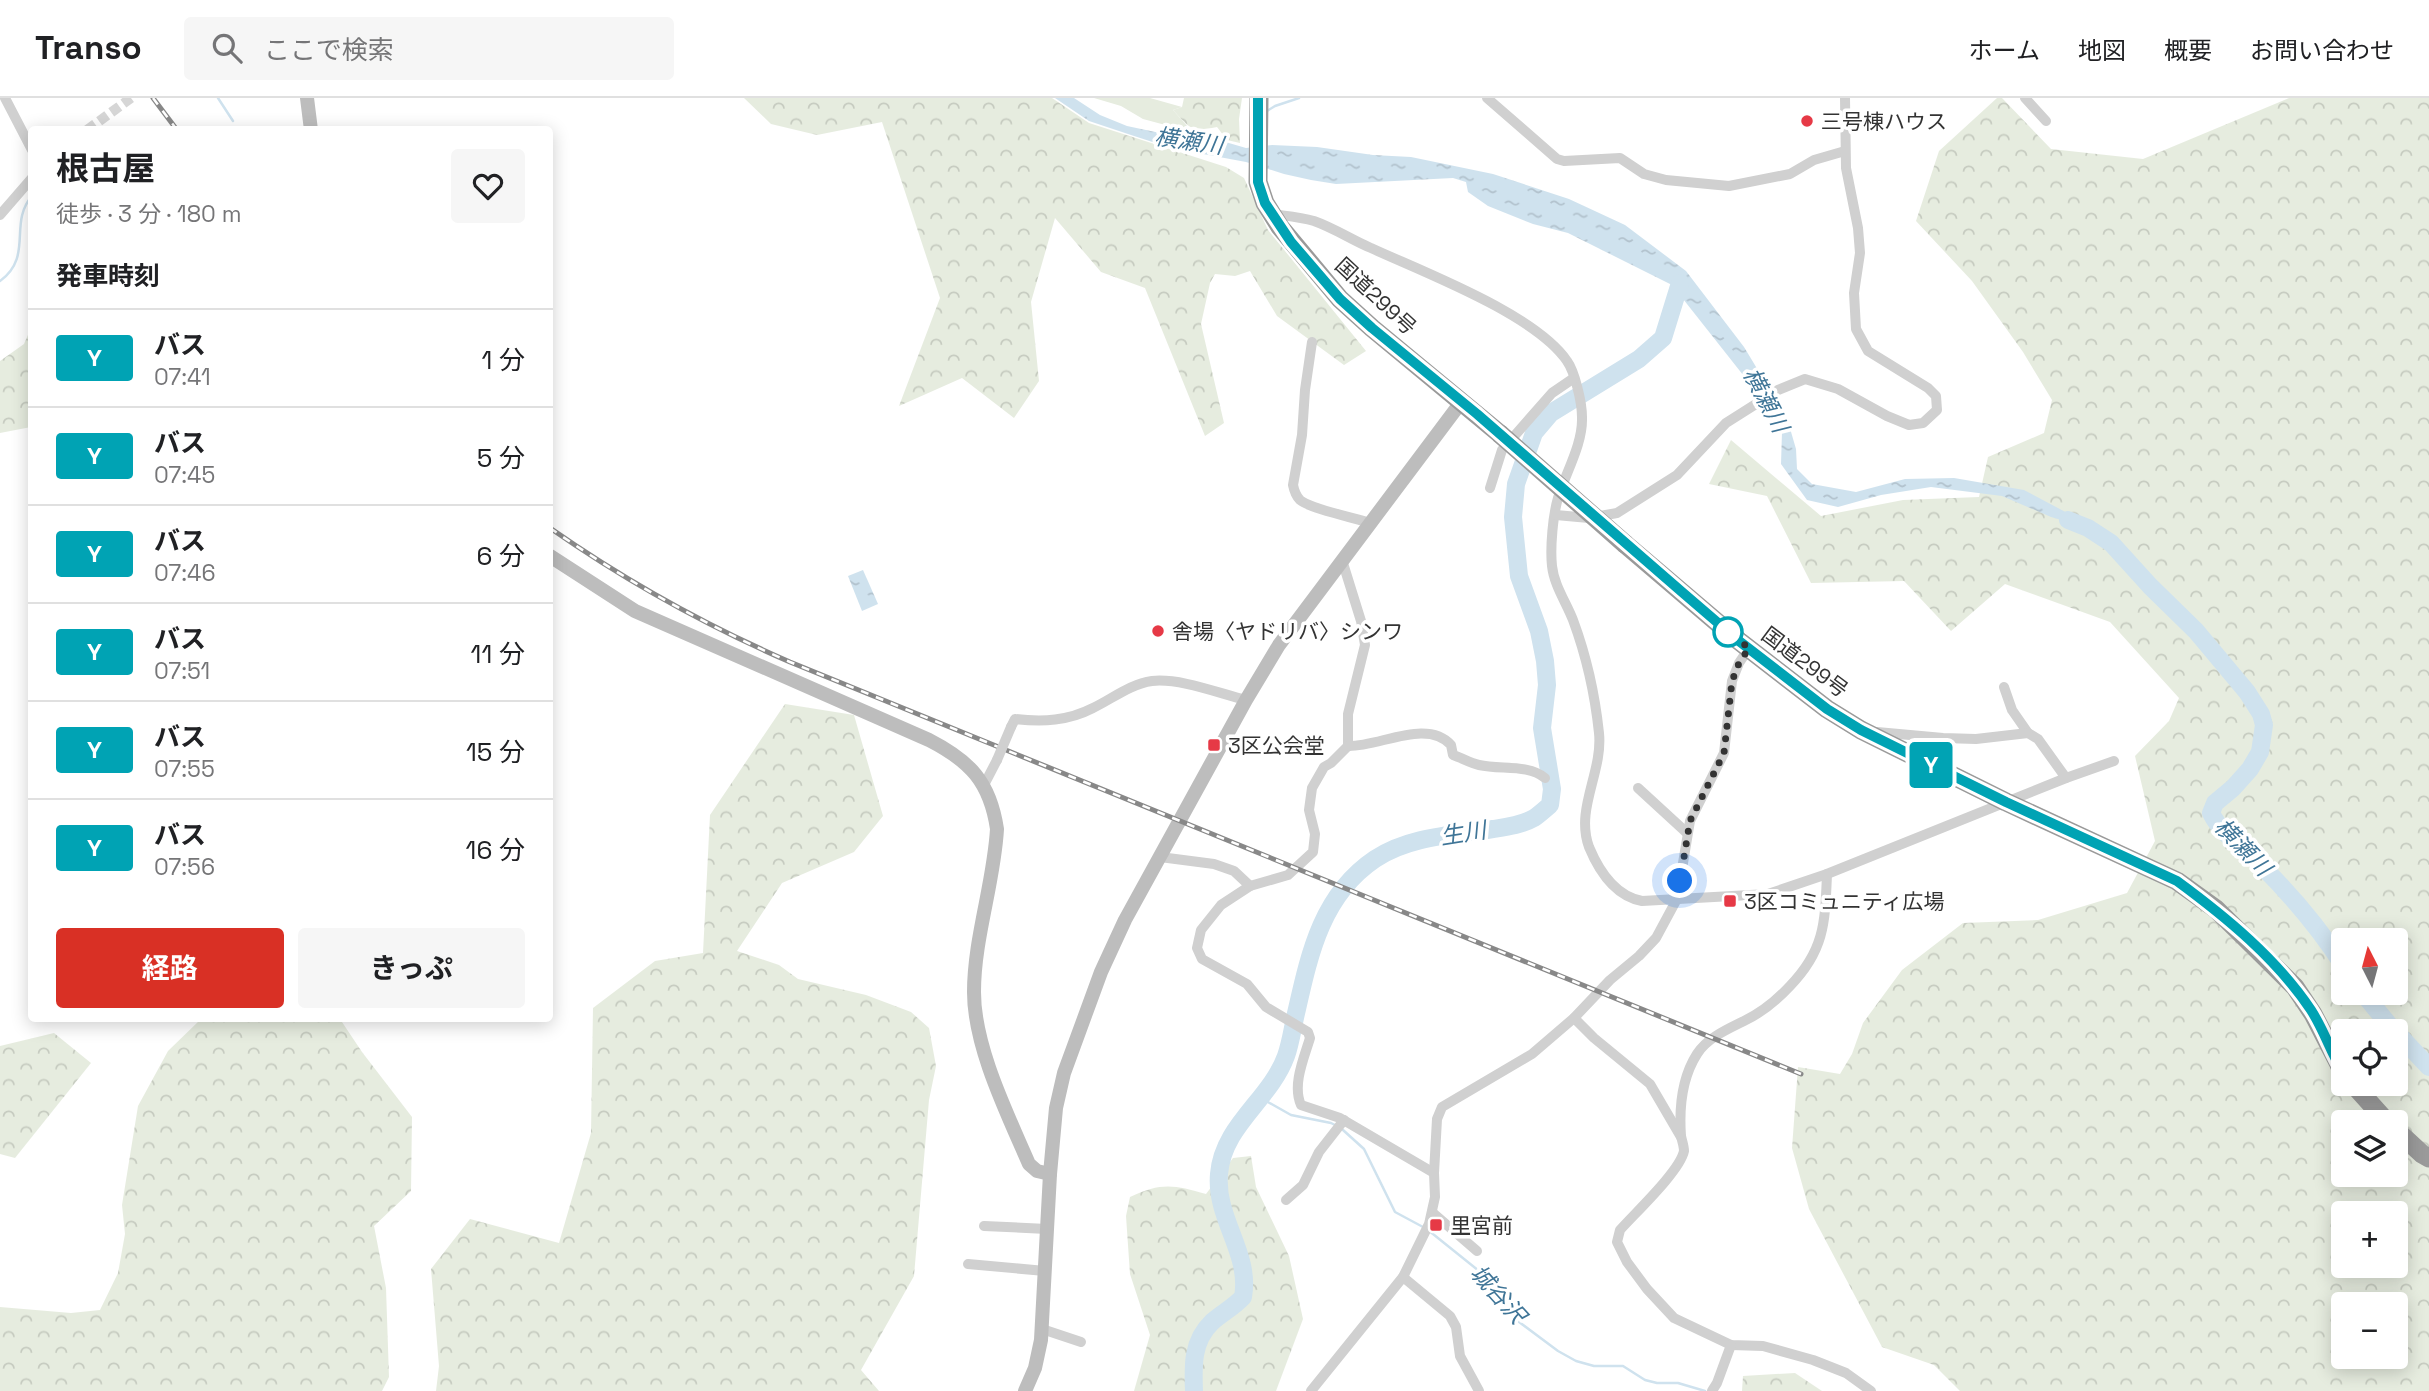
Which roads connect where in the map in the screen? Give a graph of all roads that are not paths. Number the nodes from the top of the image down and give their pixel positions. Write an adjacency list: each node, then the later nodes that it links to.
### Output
1 (5, 98): 9 (street)
2 (307, 98): 8 (street)
3 (1487, 98): 10 (street)
4 (1845, 98): 10 (street)
5 (2025, 98): 7 (street)
6 (1258, 100): 12 (highway, 国道299号)
7 (2046, 121)
8 (310, 126)
9 (28, 142)
10 (1845, 151): 18 (street)
11 (28, 183): 13 (street)
12 (1271, 214): 15 (street); 16 (highway, 国道299号)
13 (0, 215)
14 (1312, 342): 19 (street)
15 (1575, 383): 17 (street); 18 (street)
16 (1462, 401): 19 (street); 22 (highway, 国道299号, bridge)
17 (1490, 488)
18 (1556, 515): 38 (street)
19 (1370, 523): 21 (street)
20 (553, 558): 31 (street)
21 (1342, 560): 24 (street); 27 (street)
22 (1749, 648): 25 (highway, 国道299号); 34 (street)
23 (2004, 687): 26 (street)
24 (1246, 700): 31 (street, bridge); 35 (street)
25 (1861, 730): 26 (street); 33 (highway, 国道299号)
26 (2028, 733): 30 (street)
27 (1349, 746): 29 (street); 37 (street)
28 (2114, 761): 30 (street)
29 (1545, 778)
30 (2066, 778): 33 (street)
31 (985, 785): 48 (street)
32 (1638, 788): 34 (street)
33 (2006, 802): 36 (street); 40 (highway, 国道299号)
34 (1687, 833): 38 (street)
35 (1160, 857): 37 (street); 48 (street)
36 (1827, 874): 38 (street); 44 (street)
37 (1250, 886): 43 (street)
38 (1677, 900): 39 (street)
39 (1574, 1018): 44 (street); 47 (street)
40 (2331, 1049)
41 (2364, 1096): 42 (highway)
42 (2376, 1110)
43 (1344, 1121): 47 (street); 49 (street)
44 (1681, 1137): 59 (street)
45 (2408, 1140): 46 (highway)
46 (2429, 1158)
47 (1434, 1173): 50 (street)
48 (1050, 1174): 52 (street)
49 (1286, 1200)
50 (1428, 1224): 53 (street); 56 (street)
51 (984, 1226): 52 (street)
52 (1047, 1229): 55 (street)
53 (1477, 1251)
54 (968, 1264): 55 (street)
55 (1045, 1270): 57 (street)
56 (1403, 1277): 61 (street); 62 (street)
57 (1042, 1329): 58 (street); 60 (street)
58 (1081, 1342)
59 (1731, 1347): 63 (street); 64 (street)
60 (1025, 1391)
61 (1311, 1391)
62 (1479, 1391)
63 (1712, 1391)
64 (1871, 1391)

